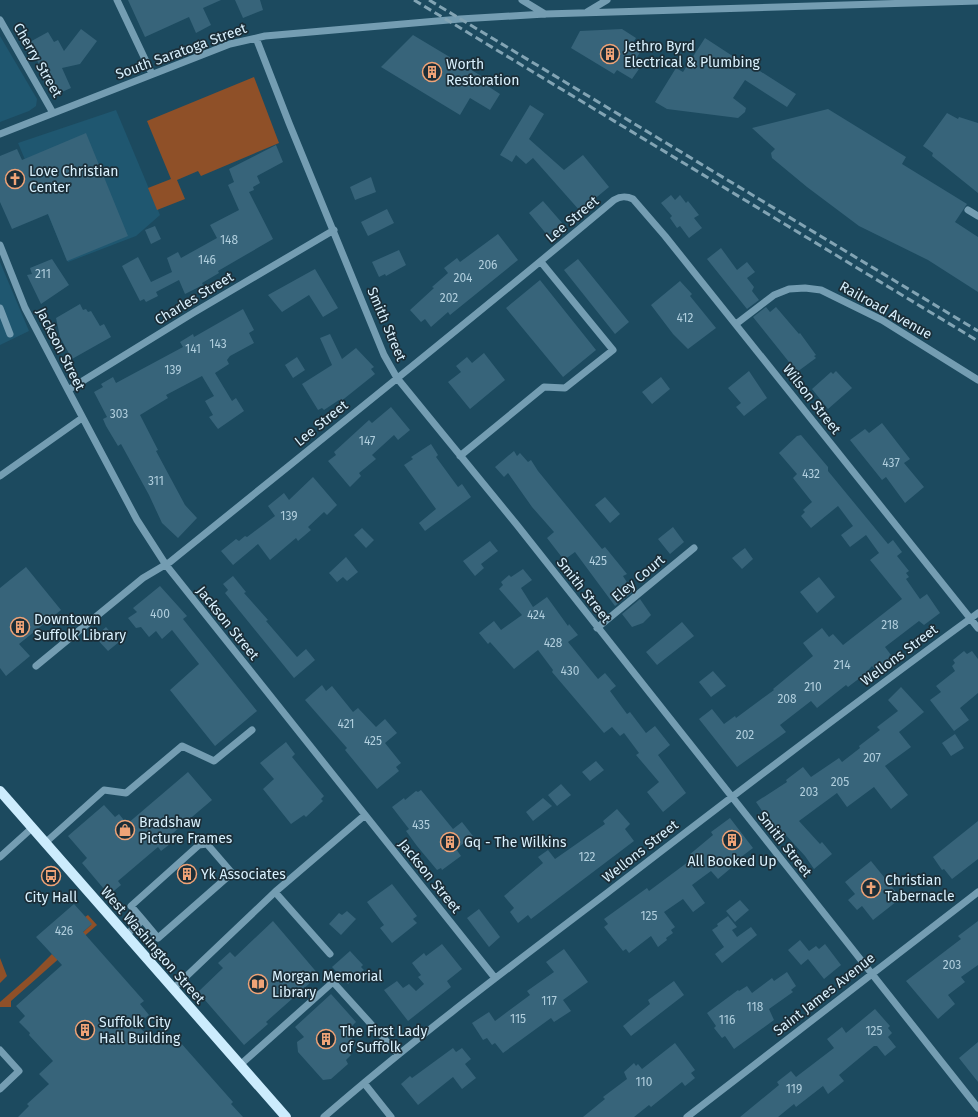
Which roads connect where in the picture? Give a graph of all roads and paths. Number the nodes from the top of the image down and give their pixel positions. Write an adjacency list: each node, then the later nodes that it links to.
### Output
1 (117, 0): 11 (street)
2 (522, 0): 8 (street)
3 (607, 0): 7 (street)
4 (924, 1): 5 (street, South Saratoga Street); 6 (street, South Saratoga Street)
5 (978, 1)
6 (834, 3): 7 (street, South Saratoga Street)
7 (585, 13): 8 (street, South Saratoga Street)
8 (545, 14): 10 (street, South Saratoga Street)
9 (0, 20): 12 (street, Cherry Street)
10 (256, 38): 11 (street, South Saratoga Street); 17 (street, Smith Street)
11 (152, 74): 12 (street, South Saratoga Street)
12 (53, 113): 13 (street, South Saratoga Street)
13 (0, 134)
14 (620, 197): 19 (street, Lee Street); 21 (street, Wilson Street)
15 (968, 210): 16 (street)
16 (978, 216)
17 (334, 230): 23 (street, Smith Street); 25 (street, Charles Street)
18 (0, 246): 25 (street, Jackson Street)
19 (541, 262): 23 (street, Lee Street); 27 (street)
20 (0, 308): 22 (street)
21 (736, 324): 24 (street, Railroad Avenue); 32 (street, Wilson Street)
22 (10, 334)
23 (397, 378): 27 (street, Smith Street); 30 (street, Lee Street)
24 (978, 380)
25 (68, 390): 26 (street, Jackson Street)
26 (82, 418): 28 (street); 30 (street, Jackson Street)
27 (460, 456): 33 (street, Smith Street)
28 (0, 476)
29 (694, 548): 33 (street, Eley Court)
30 (166, 565): 35 (street, Lee Street); 39 (street, Jackson Street)
31 (978, 612): 32 (street, Wellons Street)
32 (970, 618): 34 (street, Wilson Street); 38 (street, Wellons Street)
33 (597, 628): 38 (street, Smith Street)
34 (978, 628)
35 (36, 666)
36 (252, 730): 41 (street)
37 (0, 791): 40 (main road, West Washington Street)
38 (732, 797): 48 (street, Smith Street); 49 (street, Wellons Street)
39 (365, 815): 43 (street); 49 (street, Jackson Street)
40 (32, 828): 41 (main road, West Washington Street); 42 (street)
41 (45, 843): 46 (main road, West Washington Street)
42 (0, 857)
43 (275, 892): 47 (street); 50 (street)
44 (978, 892): 48 (street, Saint James Avenue)
45 (143, 920): 45 (street); 46 (street)
46 (126, 935): 50 (main road, West Washington Street)
47 (330, 954)
48 (871, 973): 56 (street, Smith Street); 60 (street, Saint James Avenue)
49 (495, 978): 52 (street, Wellons Street)
50 (174, 989): 53 (main road, West Washington Street)
51 (0, 1050): 55 (street)
52 (398, 1054): 53 (street); 54 (street, Wellons Street)
53 (240, 1065): 57 (main road, West Washington Street)
54 (364, 1083): 58 (street, Wellons Street); 59 (street)
55 (0, 1088)
56 (978, 1108)
57 (286, 1117)
58 (324, 1117)
59 (391, 1117)
60 (687, 1117)

